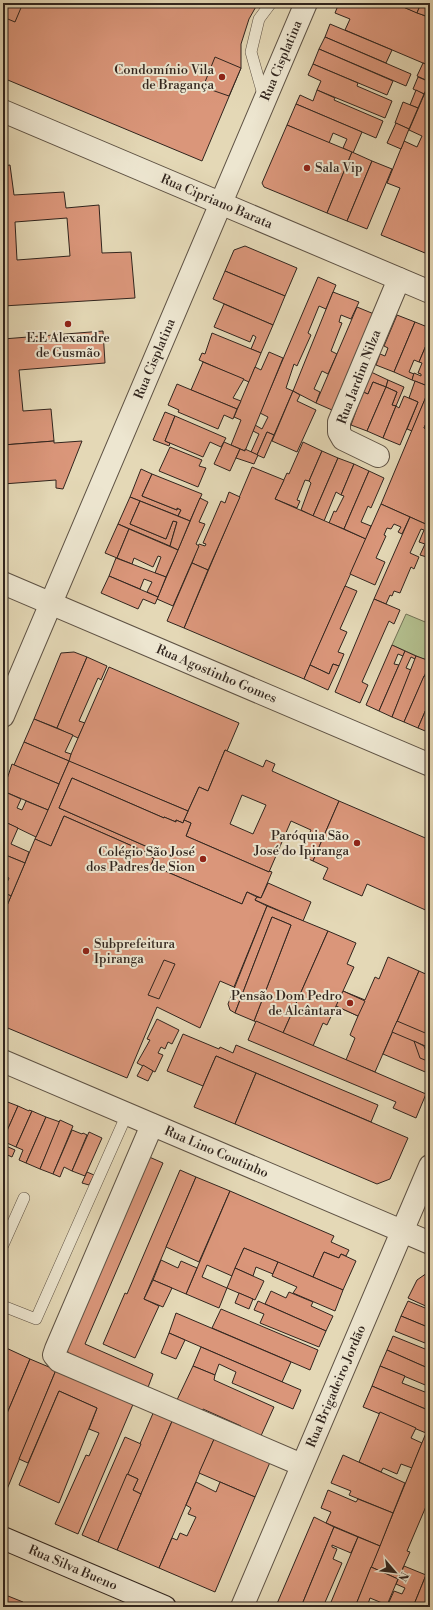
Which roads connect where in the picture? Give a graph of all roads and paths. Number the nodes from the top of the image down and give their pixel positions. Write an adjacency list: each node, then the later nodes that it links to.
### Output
1 (271, 3): 3 (lane)
2 (306, 3): 3 (street, Rua Cisplatina)
3 (265, 100): 5 (street, Rua Cisplatina)
4 (3, 111): 5 (street, Rua Cipriano Barata)
5 (221, 204): 6 (street, Rua Cipriano Barata); 10 (street, Rua Cisplatina)
6 (399, 279): 7 (street, Rua Cipriano Barata); 8 (street, Rua Jardim Nilza)
7 (430, 292)
8 (378, 456)
9 (3, 583): 10 (street, Rua Agostinho Gomes)
10 (51, 603): 11 (street, Rua Cisplatina); 12 (street, Rua Agostinho Gomes)
11 (3, 716)
12 (430, 765)
13 (3, 1061): 14 (street, Rua Lino Coutinho)
14 (127, 1114): 15 (street, Rua Lino Coutinho); 21 (lane)
15 (152, 1125): 18 (street, Rua Lino Coutinho); 22 (street)
16 (430, 1166): 18 (street, Rua Brigadeiro Jordão)
17 (24, 1198): 20 (lane)
18 (402, 1231): 19 (street, Rua Lino Coutinho); 22 (street, Rua Brigadeiro Jordão)
19 (430, 1242)
20 (3, 1245)
21 (3, 1306)
22 (302, 1465): 25 (street, Rua Brigadeiro Jordão)
23 (3, 1538): 24 (street, Rua Silva Bueno)
24 (165, 1607)
25 (242, 1607)

